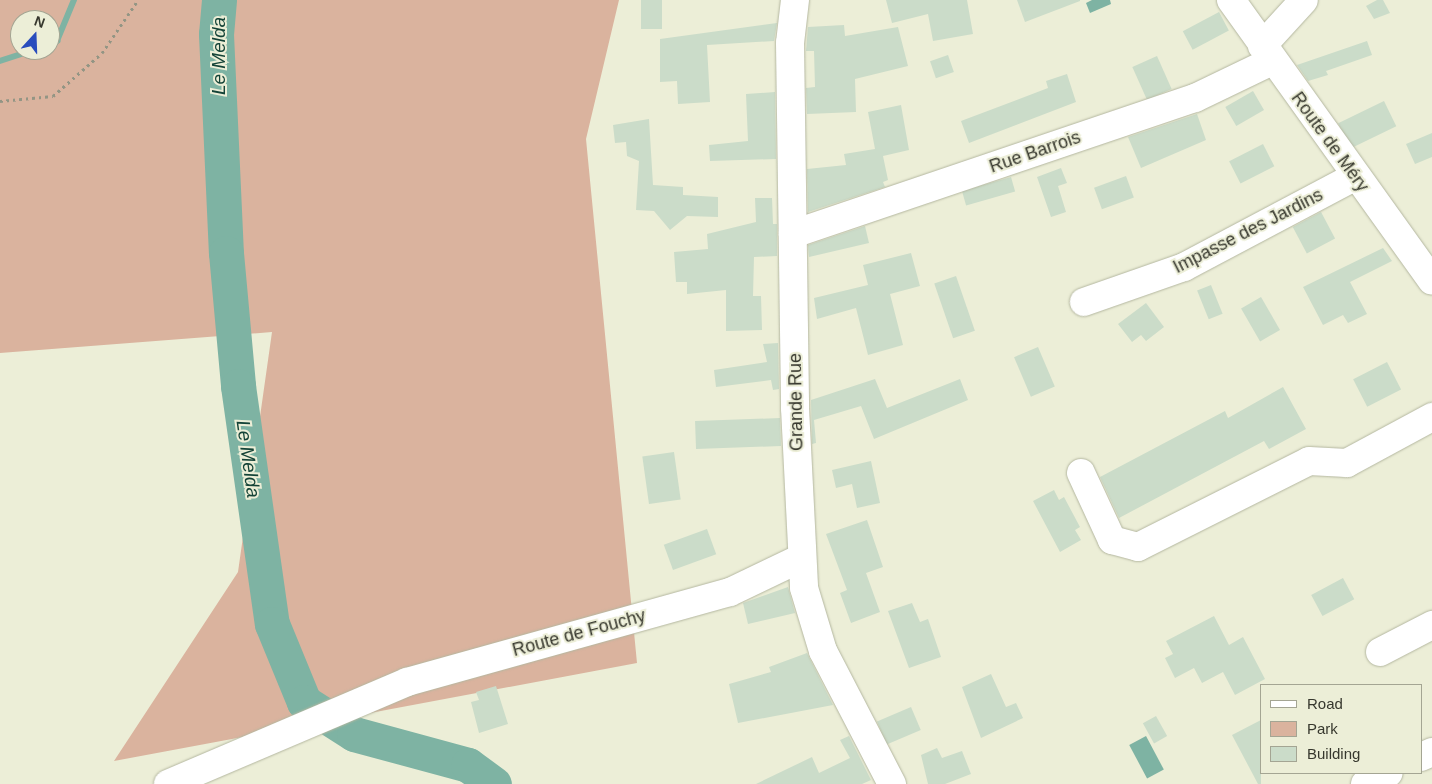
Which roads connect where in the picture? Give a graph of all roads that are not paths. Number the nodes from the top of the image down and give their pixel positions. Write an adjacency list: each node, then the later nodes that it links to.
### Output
1 (795, 0): 6 (street, Grande Rue)
2 (1231, 0): 4 (street, Route de Méry)
3 (1304, 0): 4 (street)
4 (1267, 54): 5 (street, Route de Méry); 6 (street, Rue Barrois)
5 (1354, 176): 7 (street, Route de Méry); 8 (street, Impasse des Jardins)
6 (793, 234): 11 (street, Grande Rue)
7 (1431, 278)
8 (1084, 302)
9 (1432, 417): 10 (street)
10 (1081, 473)
11 (801, 558): 15 (street, Route de Fouchy); 16 (street, Grande Rue)
12 (1432, 625): 13 (street)
13 (1380, 652)
14 (1387, 774): 17 (street)
15 (168, 784)
16 (892, 784)
17 (1365, 784)

